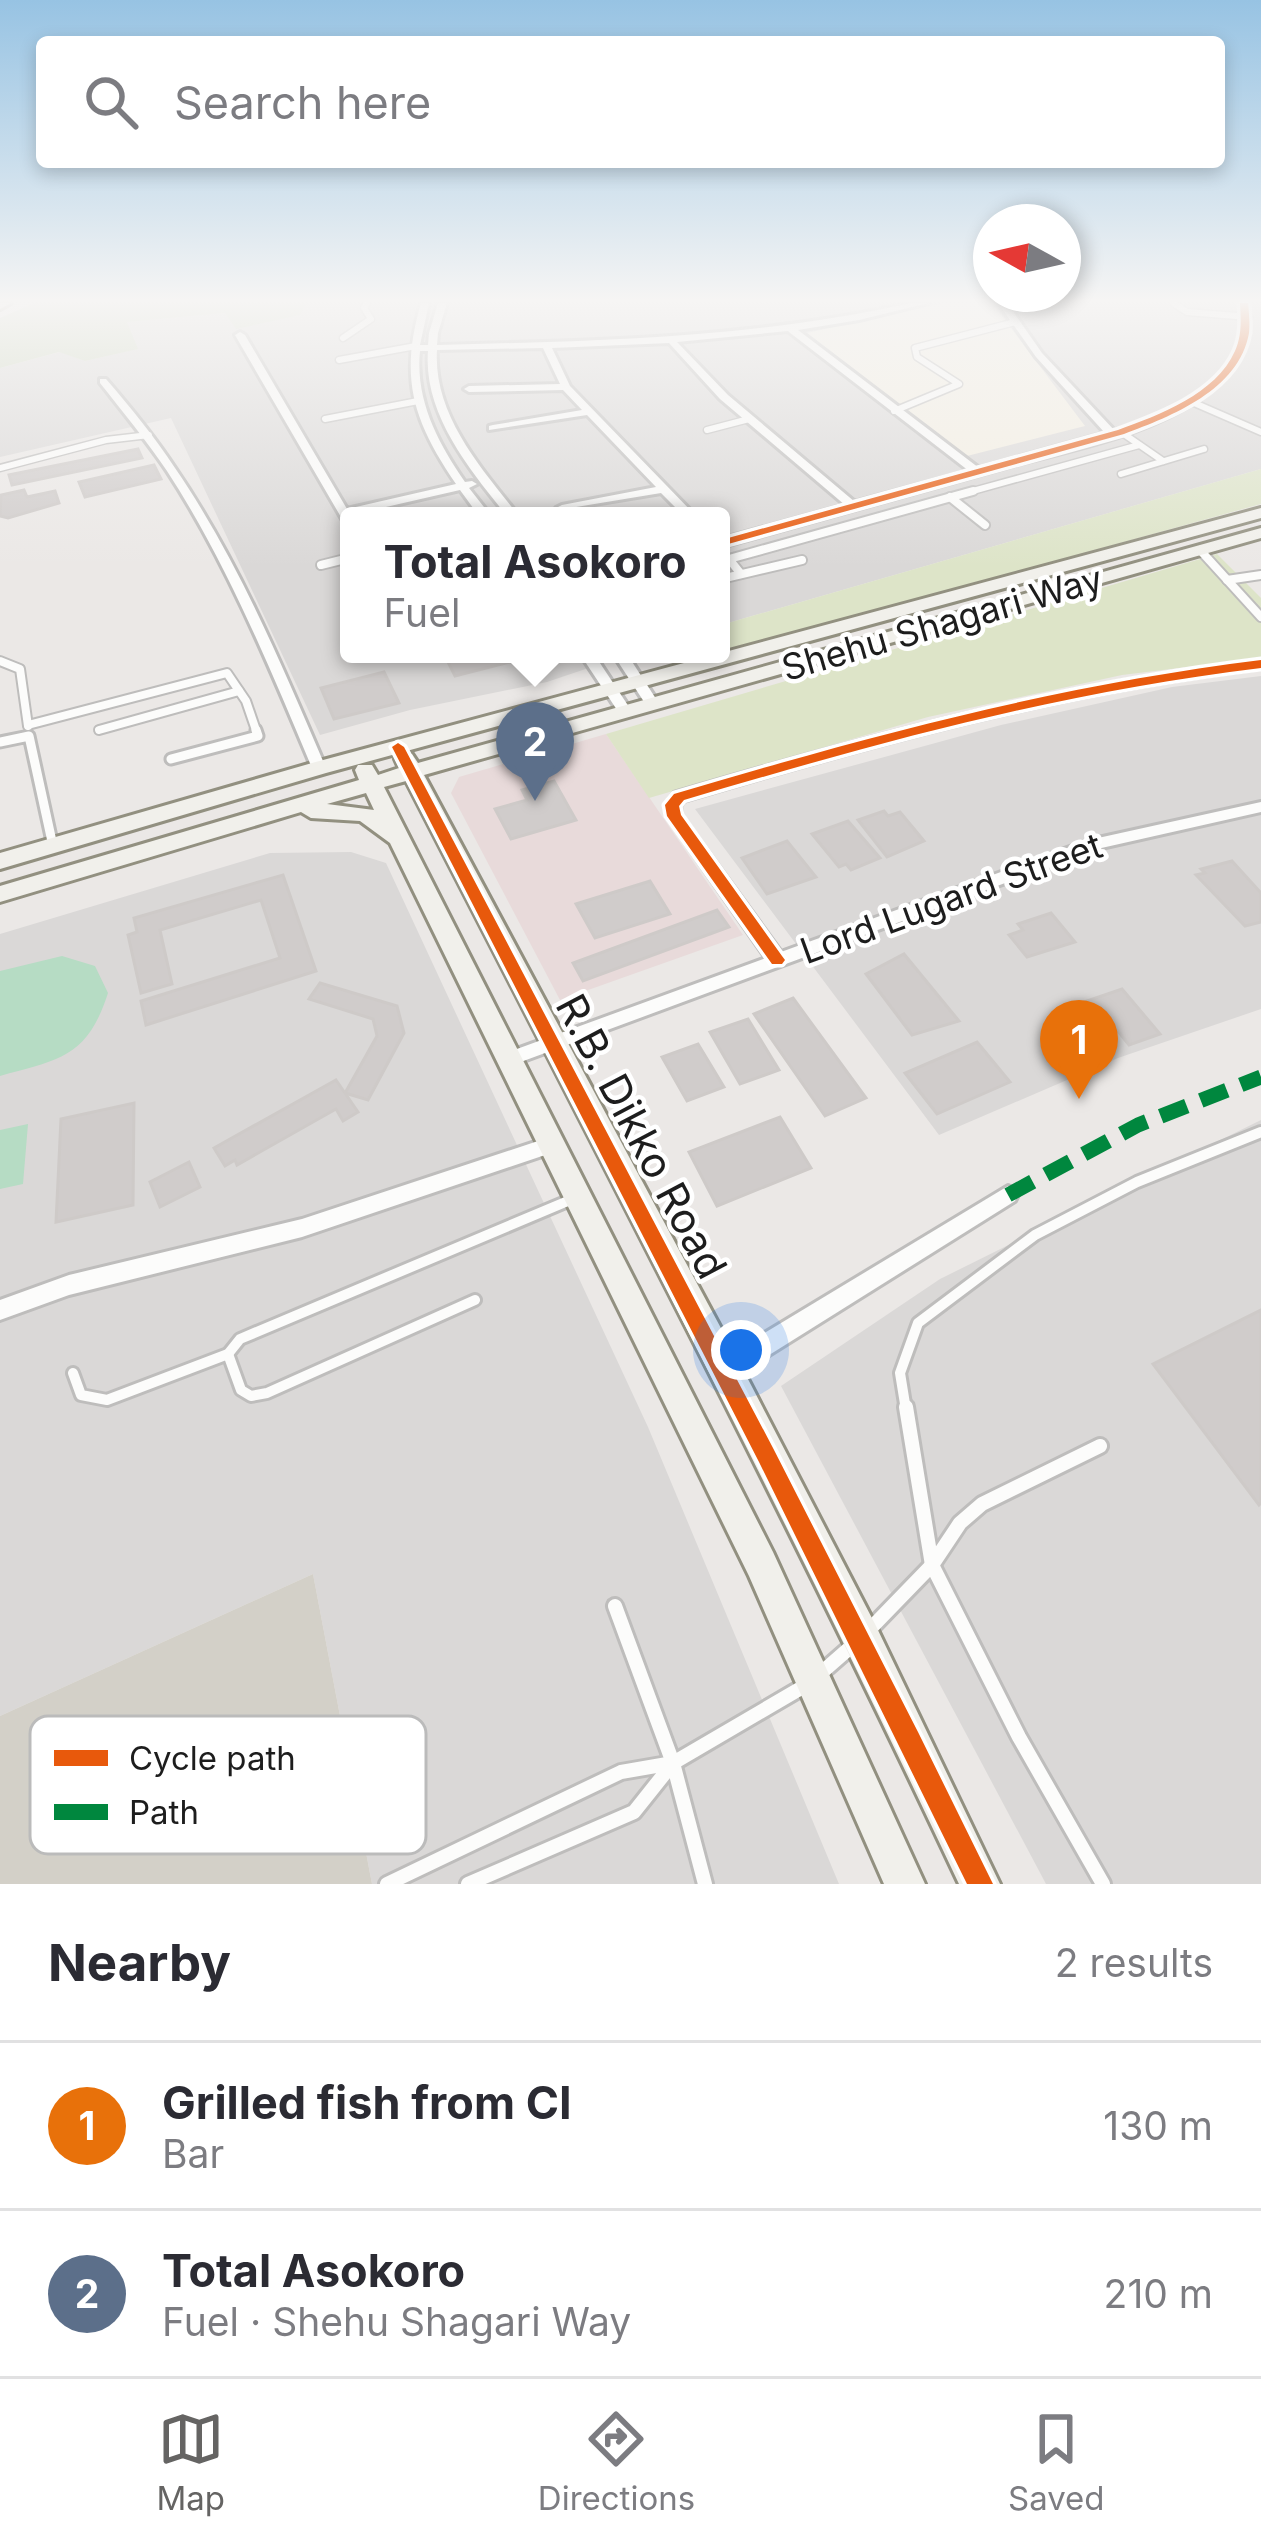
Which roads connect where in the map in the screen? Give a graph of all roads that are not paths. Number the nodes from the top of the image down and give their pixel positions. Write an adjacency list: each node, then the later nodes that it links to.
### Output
1 (112, 391): 21 (street)
2 (273, 391): 32 (street)
3 (418, 391): 11 (street)
4 (440, 391): 28 (street)
5 (569, 391): 14 (street)
6 (721, 391): 16 (street)
7 (869, 391): 13 (street)
8 (942, 391): 13 (lane)
9 (1071, 391): 20 (street)
10 (1205, 391): 12 (street)
11 (418, 401): 15 (lane); 29 (street)
12 (1192, 402): 19 (lane); 20 (street)
13 (894, 411): 26 (street)
14 (587, 412): 17 (street); 30 (street)
15 (325, 419)
16 (749, 419): 18 (lane); 38 (street)
17 (493, 428)
18 (707, 430)
19 (1261, 432)
20 (1116, 433): 22 (lane); 26 (street)
21 (149, 435): 25 (lane); 71 (street)
22 (1139, 445): 24 (lane); 31 (lane)
23 (1204, 449): 24 (lane)
24 (1163, 461): 27 (lane)
25 (0, 468)
26 (979, 473): 38 (street)
27 (1121, 474)
28 (484, 481): 29 (street); 35 (street)
29 (462, 487): 33 (street); 34 (street)
30 (663, 489): 36 (street); 37 (street)
31 (950, 497): 40 (lane); 45 (lane)
32 (340, 507)
33 (385, 507)
34 (478, 507)
35 (506, 507)
36 (567, 507)
37 (681, 507)
38 (854, 507): 42 (street)
39 (1261, 513): 54 (main road, Shehu Shagari Way)
40 (985, 525)
41 (1261, 533): 43 (main road, Shehu Shagari Way)
42 (730, 540)
43 (1200, 550): 52 (lane); 63 (main road, Shehu Shagari Way)
44 (340, 560): 48 (lane)
45 (730, 560)
46 (802, 560): 49 (lane)
47 (730, 561): 49 (lane)
48 (321, 565)
49 (741, 574): 51 (lane)
50 (1261, 575): 52 (lane)
51 (730, 577)
52 (1227, 580): 53 (lane)
53 (1261, 617)
54 (730, 658)
55 (0, 661): 65 (lane)
56 (593, 663): 62 (street)
57 (626, 663): 60 (street)
58 (713, 663): 60 (main road, Shehu Shagari Way)
59 (1261, 664): 80 (street)
60 (640, 683): 62 (main road, Shehu Shagari Way); 63 (street)
61 (239, 691): 65 (lane); 66 (lane); 69 (lane)
62 (613, 691): 64 (street); 70 (main road, Shehu Shagari Way)
63 (653, 705): 64 (main road, Shehu Shagari Way)
64 (626, 713): 68 (main road, Shehu Shagari Way)
65 (29, 730): 67 (lane); 77 (lane)
66 (99, 730)
67 (0, 742)
68 (468, 757): 70 (main road, Shehu Shagari Way); 75 (main road)
69 (171, 759)
70 (405, 760): 72 (main road, Shehu Shagari Way); 72 (main road, Shehu Shagari Way); 75 (main road, R.B. Dikko Road)
71 (319, 767): 72 (main road, Shehu Shagari Way); 77 (main road, Shehu Shagari Way)
72 (365, 771): 74 (main road, Shehu Shagari Way); 76 (main road, R.B. Dikko Road)
73 (1261, 807): 80 (street, Lord Lugard Street)
74 (267, 815): 76 (main road); 79 (main road, Shehu Shagari Way)
75 (435, 818): 81 (main road, R.B. Dikko Road)
76 (404, 845): 82 (main road, R.B. Dikko Road)
77 (53, 846): 78 (main road, Shehu Shagari Way)
78 (0, 861)
79 (0, 894)
80 (777, 960): 81 (street, Lord Lugard Street)
81 (550, 1041): 82 (street, Lord Lugard Street); 90 (main road, R.B. Dikko Road)
82 (512, 1058): 84 (main road, R.B. Dikko Road)
83 (1261, 1132): 93 (lane)
84 (550, 1145): 86 (main road, R.B. Dikko Road); 88 (street)
85 (1008, 1195): 90 (street)
86 (580, 1196): 89 (lane); 96 (main road, R.B. Dikko Road)
87 (475, 1300): 89 (lane)
88 (0, 1310)
89 (228, 1354): 91 (lane)
90 (726, 1370): 95 (main road, R.B. Dikko Road)
91 (73, 1373)
92 (1100, 1446): 93 (lane)
93 (932, 1565): 95 (lane); 103 (lane)
94 (615, 1606): 97 (lane)
95 (862, 1637): 96 (lane); 102 (main road, R.B. Dikko Road)
96 (813, 1681): 97 (lane); 101 (main road, R.B. Dikko Road)
97 (673, 1763): 98 (lane); 99 (lane); 100 (lane)
98 (387, 1884)
99 (468, 1884)
100 (706, 1884)
101 (905, 1884)
102 (980, 1884)
103 (1103, 1884)

